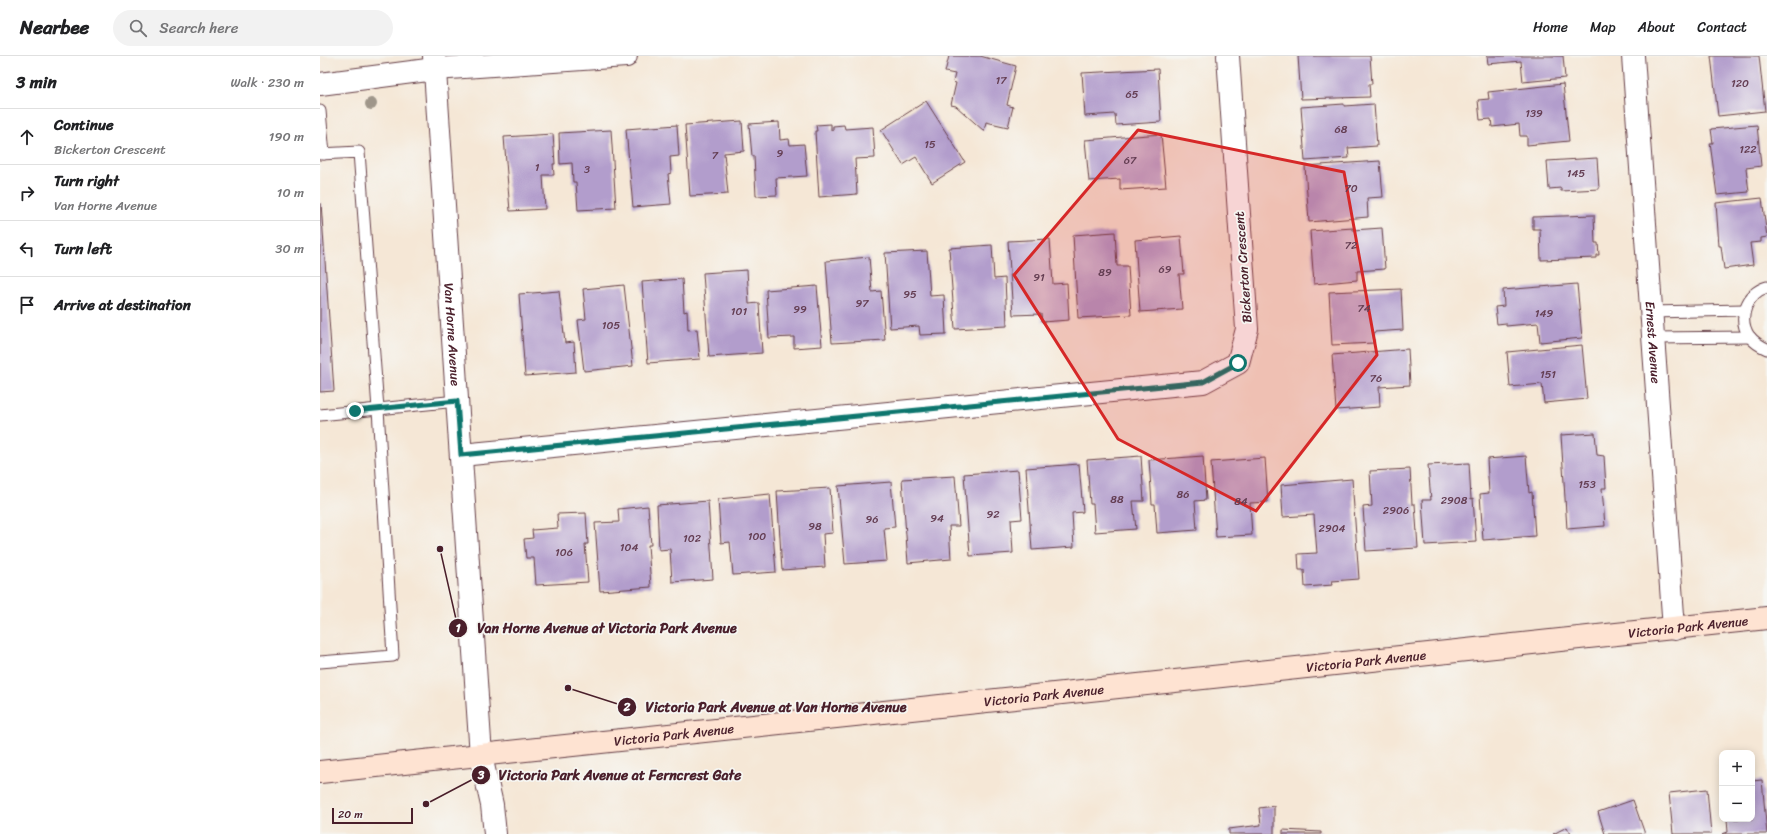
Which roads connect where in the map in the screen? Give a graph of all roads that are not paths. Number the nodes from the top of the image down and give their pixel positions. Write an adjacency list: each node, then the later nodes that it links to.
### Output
1 (626, 56): 4 (street)
2 (1228, 56): 17 (street, Bickerton Crescent)
3 (1633, 56): 10 (street, Ernest Avenue)
4 (434, 63): 5 (street); 14 (street, Van Horne Avenue)
5 (320, 84)
6 (320, 111): 7 (lane)
7 (322, 154): 15 (lane)
8 (1767, 287): 9 (lane)
9 (1744, 310): 10 (lane); 11 (lane)
10 (1651, 312): 12 (street, Ernest Avenue)
11 (1750, 337): 12 (lane); 13 (lane)
12 (1653, 338): 19 (street, Ernest Avenue)
13 (1767, 349)
14 (457, 401): 15 (lane); 17 (street, Van Horne Avenue)
15 (378, 409): 16 (lane); 20 (lane)
16 (320, 415)
17 (461, 455): 21 (street, Van Horne Avenue)
18 (1767, 618): 19 (main road, Victoria Park Avenue)
19 (1674, 629): 21 (main road, Victoria Park Avenue)
20 (320, 662)
21 (481, 756): 22 (main road, Victoria Park Avenue); 23 (street, Van Horne Avenue)
22 (320, 772)
23 (495, 834)

